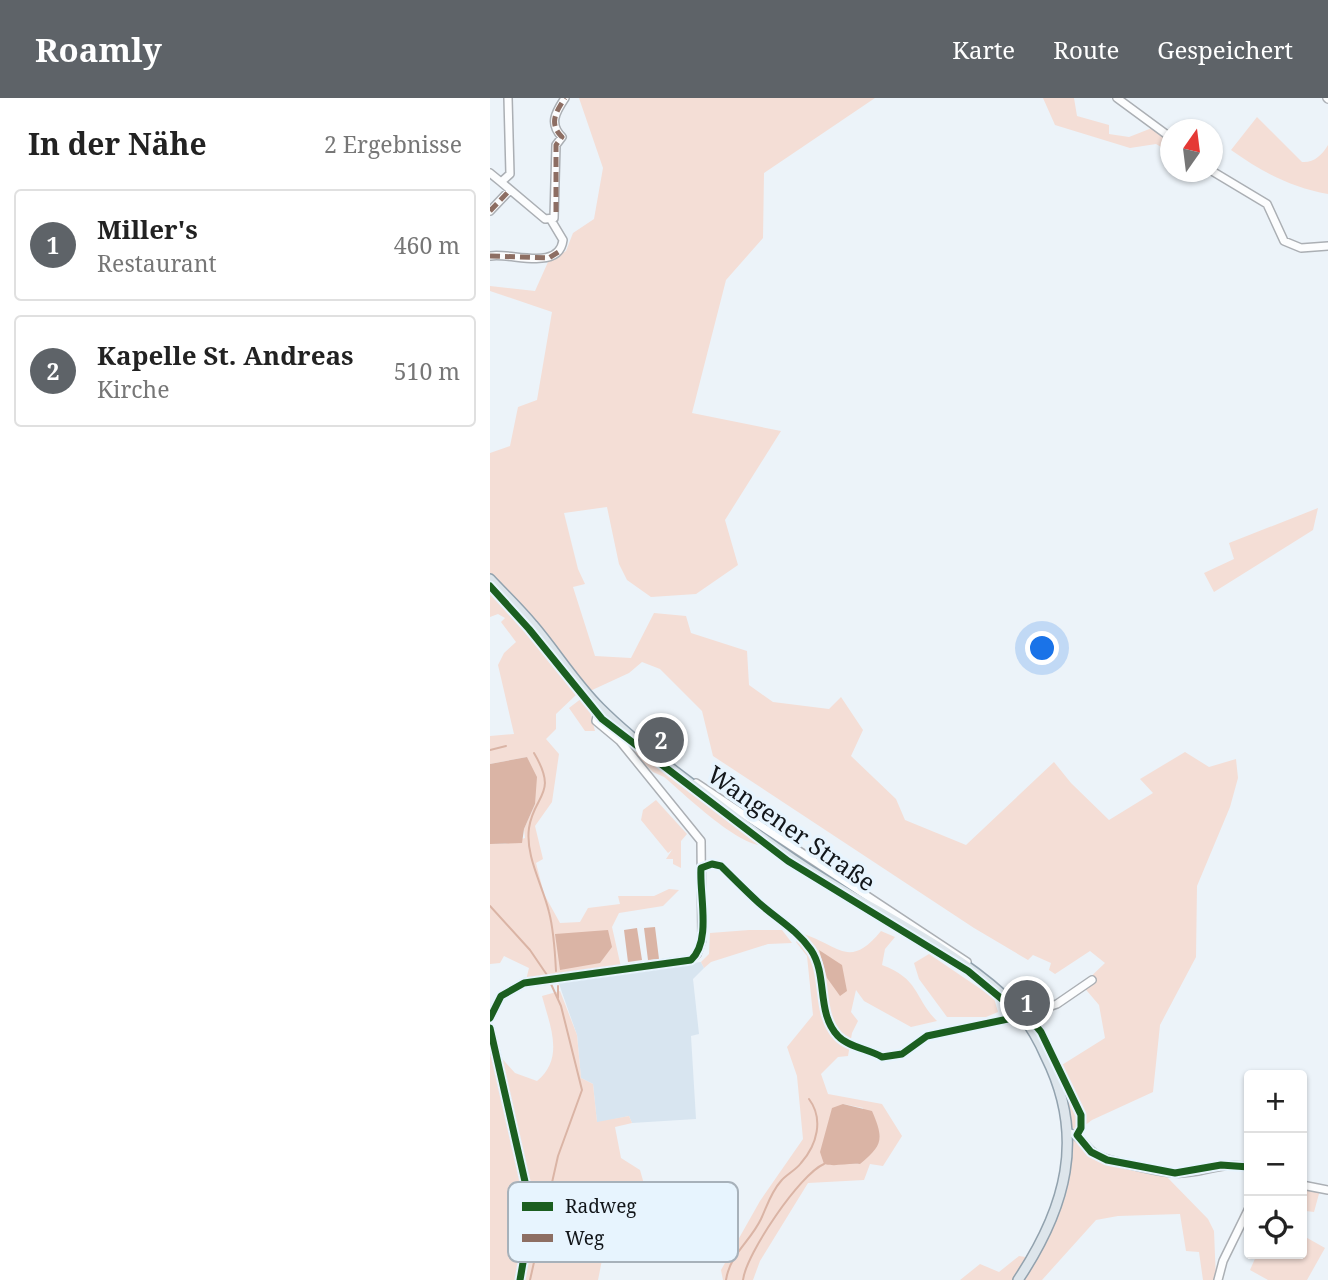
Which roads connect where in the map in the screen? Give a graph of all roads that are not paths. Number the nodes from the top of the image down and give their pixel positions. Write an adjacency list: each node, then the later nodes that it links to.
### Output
1 (508, 98): 7 (street)
2 (565, 98): 10 (street)
3 (1116, 98): 4 (street)
4 (1160, 129)
5 (490, 173): 7 (street)
6 (1223, 177): 11 (street)
7 (501, 182): 8 (street)
8 (509, 191): 9 (street); 10 (street)
9 (490, 211)
10 (551, 220): 12 (street)
11 (1328, 246)
12 (490, 256)
13 (490, 579): 14 (main road, Wangener Straße)
14 (599, 708): 16 (main road, Wangener Straße); 17 (street)
15 (1092, 980): 16 (street)
16 (1024, 1016): 19 (main road, Wangener Straße)
17 (490, 1018)
18 (490, 1028): 21 (street)
19 (1073, 1133): 20 (street); 27 (main road, Wangener Straße)
20 (1244, 1167)
21 (525, 1182)
22 (1307, 1186): 23 (street)
23 (1328, 1190)
24 (1244, 1218): 28 (street)
25 (523, 1262): 26 (street)
26 (520, 1280)
27 (1018, 1280)
28 (1218, 1280)

